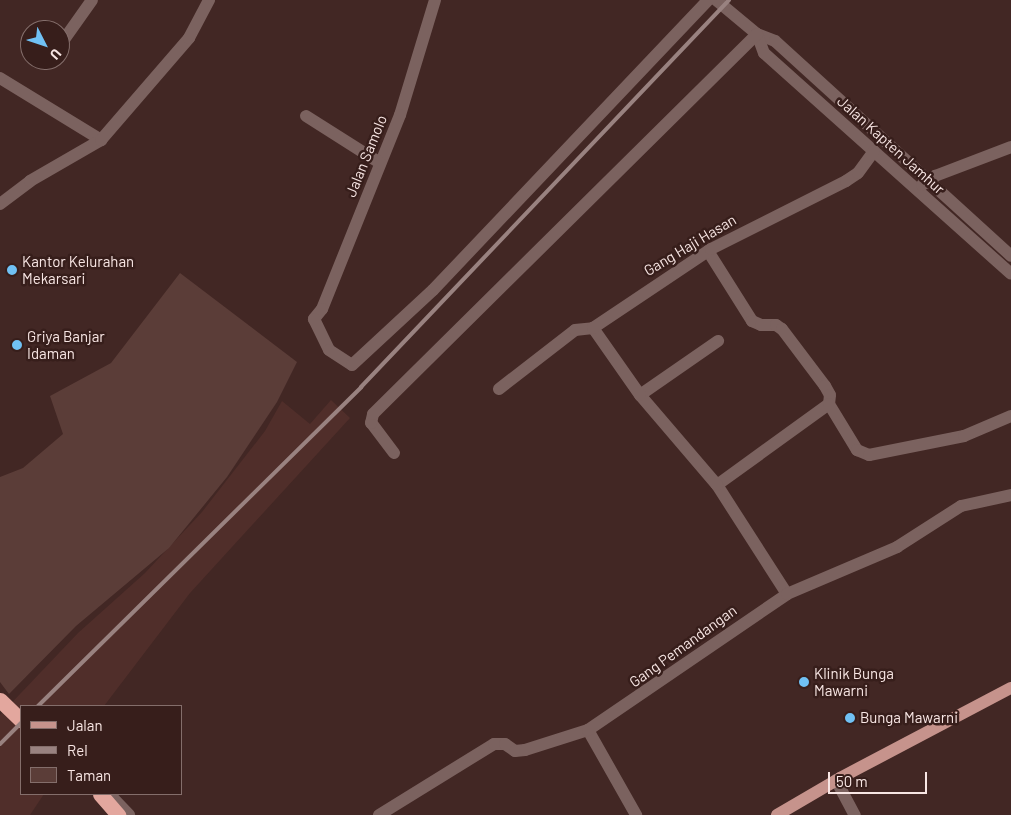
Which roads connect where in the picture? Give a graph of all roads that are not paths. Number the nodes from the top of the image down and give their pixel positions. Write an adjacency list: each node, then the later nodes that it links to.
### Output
1 (92, 0): 6 (street)
2 (209, 0): 12 (street)
3 (435, 0): 15 (street, Jalan Samolo)
4 (708, 0): 15 (street, Jalan Samolo)
5 (716, 0): 7 (street, Jalan Kapten Jamhur)
6 (70, 31)
7 (757, 34): 9 (street, Jalan Kapten Jamhur); 10 (street, Jalan Kapten Jamhur); 28 (street)
8 (0, 78): 12 (street)
9 (830, 90): 10 (street); 16 (street, Jalan Kapten Jamhur)
10 (820, 103): 14 (street, Jalan Kapten Jamhur)
11 (306, 116): 15 (street)
12 (101, 140): 18 (street)
13 (1011, 147): 16 (street)
14 (874, 151): 17 (street, Jalan Kapten Jamhur); 19 (street, Gang Haji Hasan)
15 (380, 164)
16 (926, 180): 17 (street); 20 (street, Jalan Kapten Jamhur)
17 (918, 192): 21 (street, Jalan Kapten Jamhur)
18 (0, 204)
19 (708, 250): 22 (street, Gang Haji Hasan); 26 (street)
20 (1011, 256)
21 (1011, 274)
22 (593, 328): 24 (street, Gang Haji Hasan); 25 (street)
23 (718, 341): 25 (street)
24 (499, 390)
25 (640, 395): 29 (street)
26 (829, 404): 27 (street); 29 (street)
27 (1011, 416)
28 (394, 452)
29 (717, 485): 31 (street)
30 (1011, 495): 31 (street, Gang Pemandangan)
31 (788, 594): 35 (street, Gang Pemandangan)
32 (1011, 688): 36 (main road)
33 (0, 700): 34 (highway)
34 (20, 719)
35 (588, 730): 41 (street, Gang Pemandangan); 42 (street)
36 (836, 780): 43 (main road); 44 (street)
37 (101, 795): 39 (highway)
38 (110, 795): 40 (street)
39 (118, 815)
40 (129, 815)
41 (379, 815)
42 (636, 815)
43 (777, 815)
44 (855, 815)

